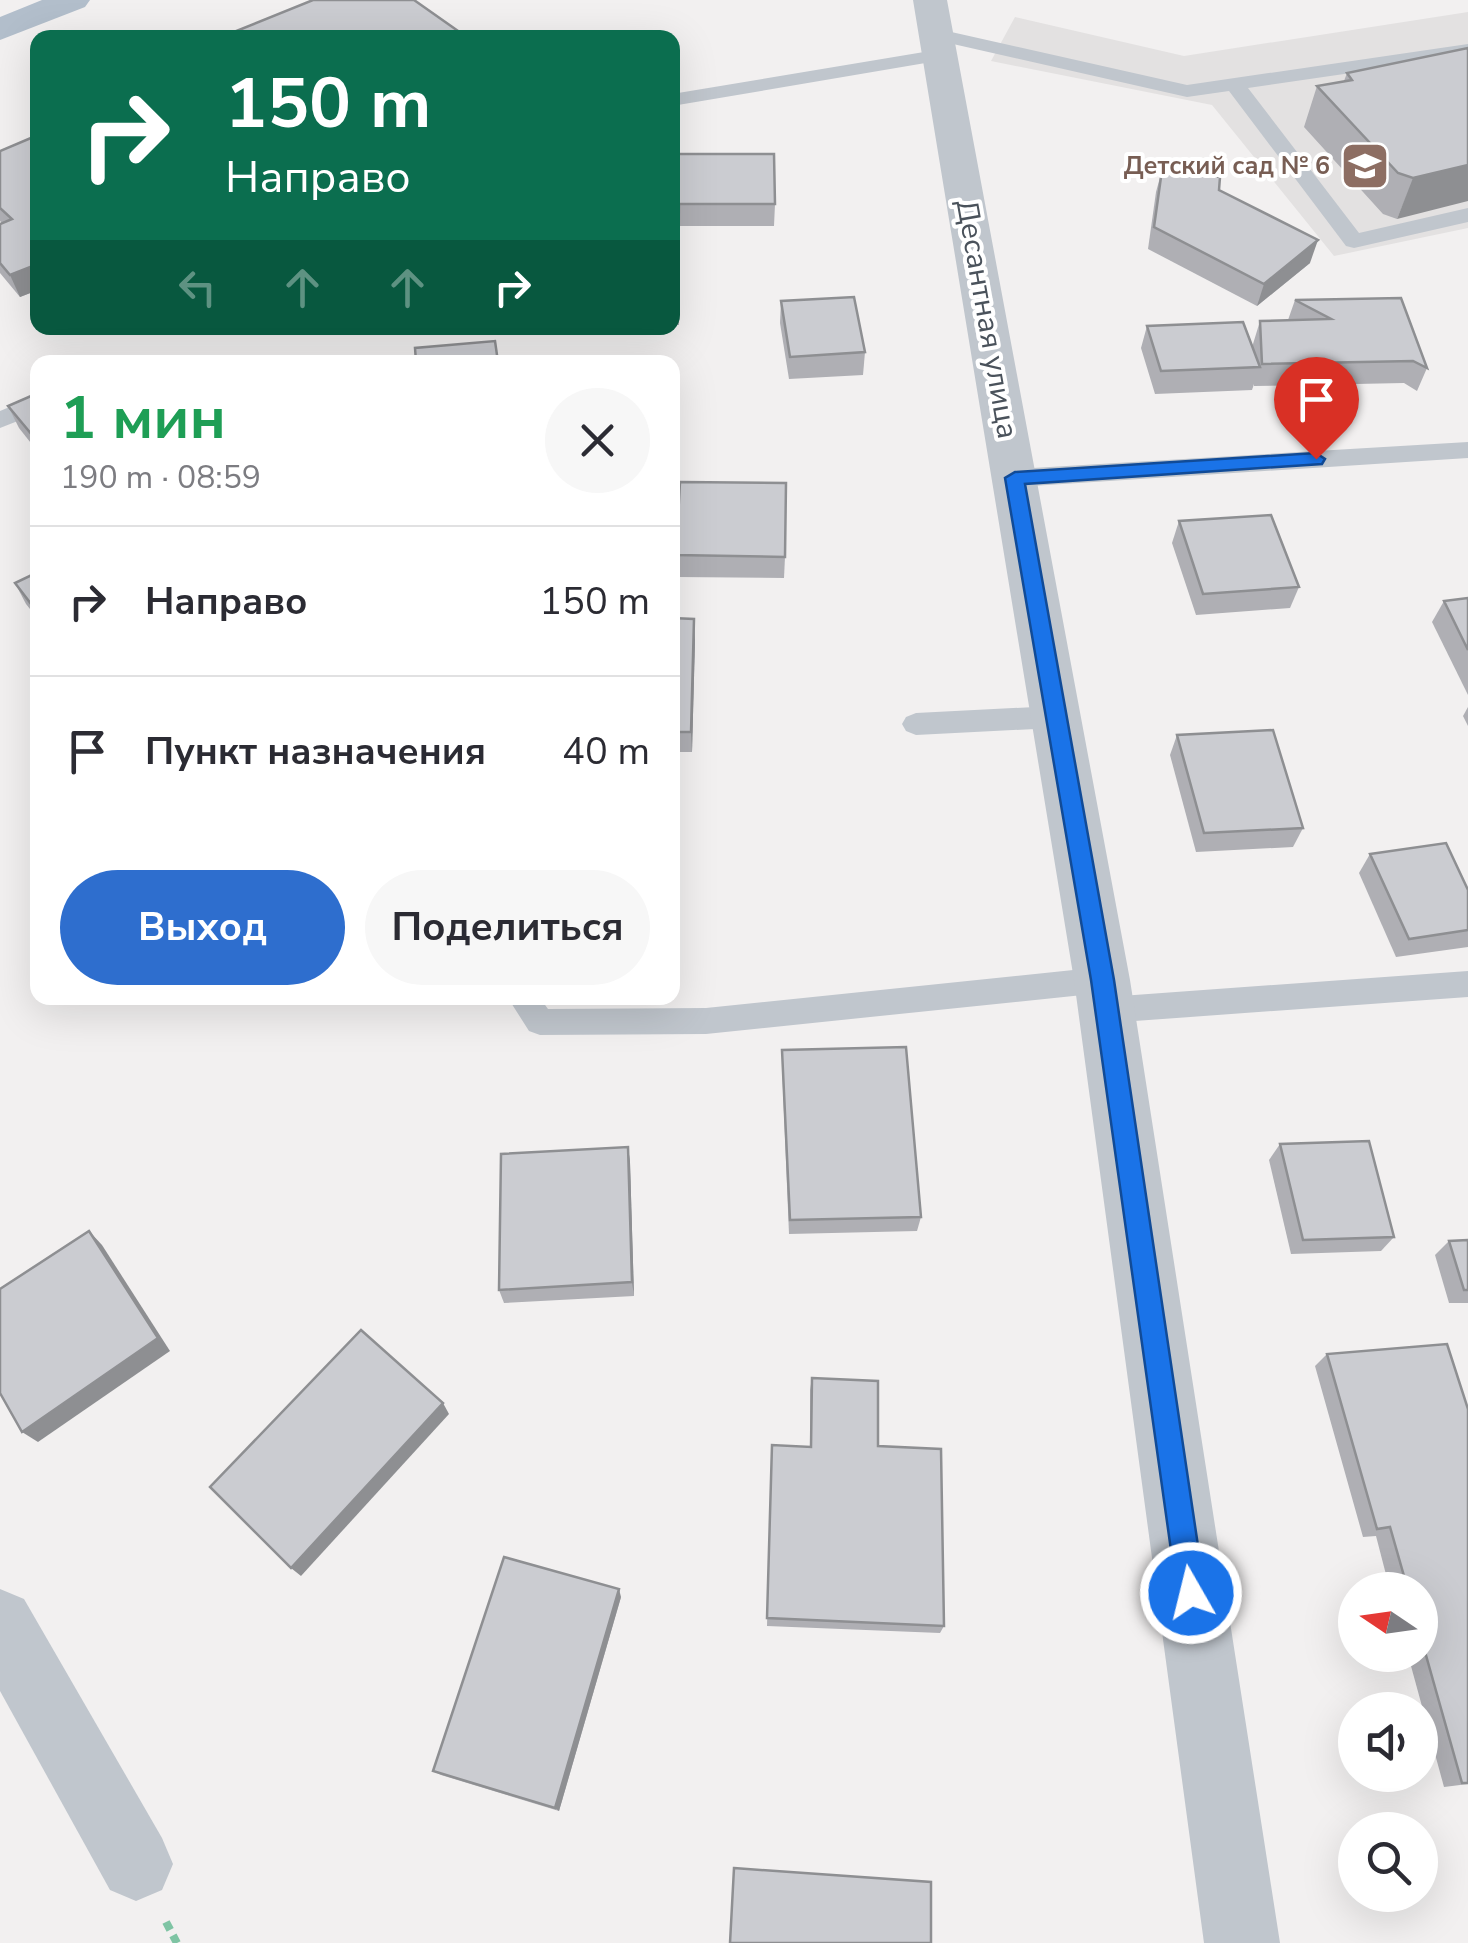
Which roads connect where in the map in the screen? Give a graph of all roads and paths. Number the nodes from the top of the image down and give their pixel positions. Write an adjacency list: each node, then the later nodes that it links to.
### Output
1 (73, 0): 2 (main road)
2 (0, 29)
3 (936, 30): 5 (lane); 6 (lane); 11 (street, Десантная улица)
4 (1468, 50): 5 (lane)
5 (1234, 84): 7 (lane)
6 (680, 98)
7 (1468, 216)
8 (30, 407): 9 (lane)
9 (0, 420)
10 (1468, 450): 11 (lane)
11 (1015, 478): 12 (street, Десантная улица)
12 (1055, 717): 13 (lane); 15 (street, Десантная улица)
13 (916, 724)
14 (1468, 984): 15 (lane)
15 (1104, 995): 16 (lane); 19 (street, Десантная улица)
16 (528, 1005)
17 (0, 1623): 18 (street)
18 (136, 1864)
19 (1242, 1943)

